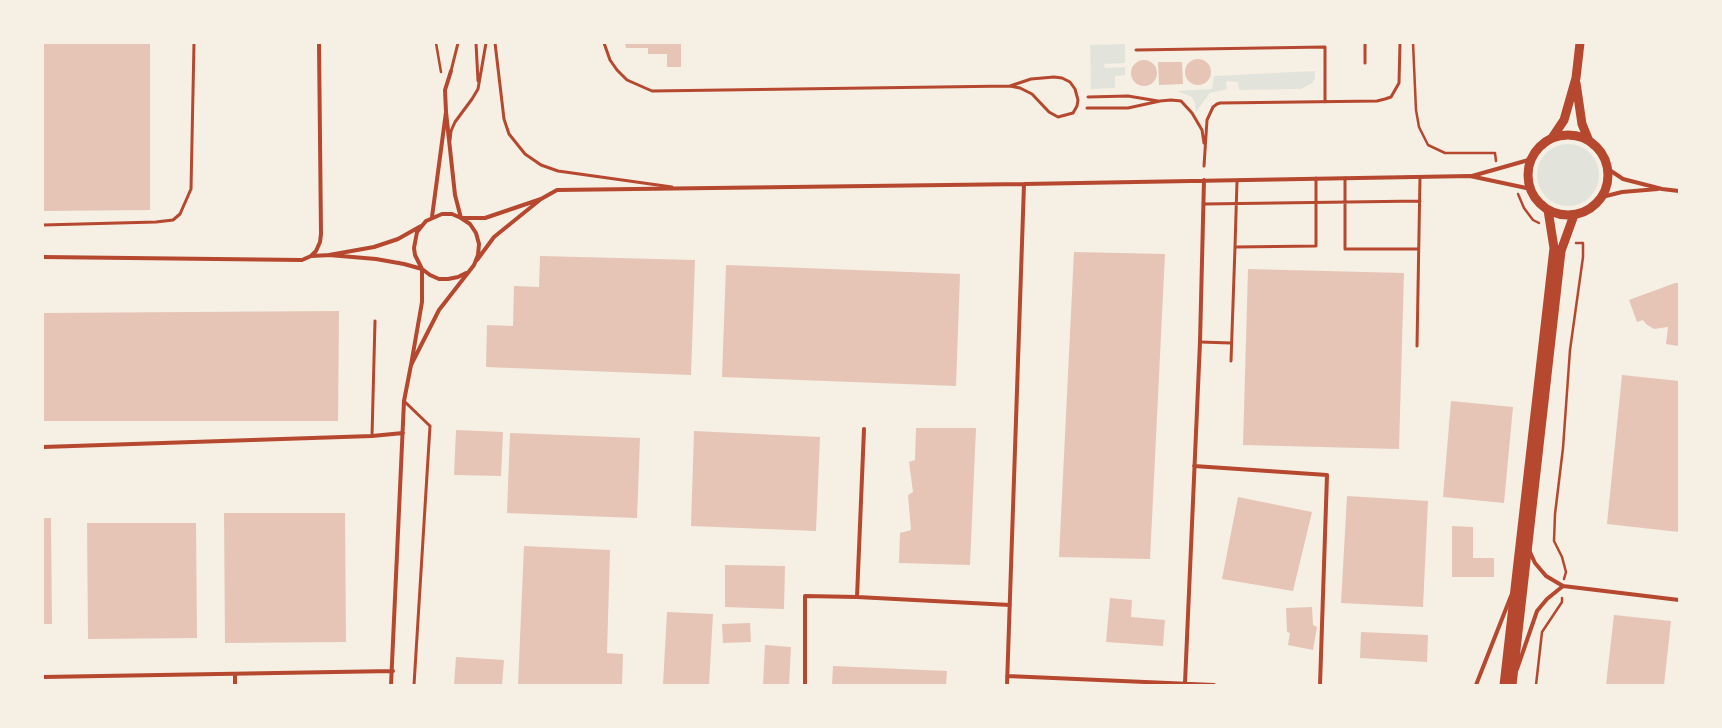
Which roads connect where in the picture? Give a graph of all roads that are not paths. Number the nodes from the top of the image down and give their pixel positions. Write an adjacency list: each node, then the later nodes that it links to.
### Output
1 (194, 43): 55 (lane)
2 (319, 43): 60 (street)
3 (458, 43): 17 (lane)
4 (476, 43): 20 (lane)
5 (486, 43): 20 (lane)
6 (495, 43): 40 (lane)
7 (604, 43): 19 (lane)
8 (1212, 43): 14 (lane)
9 (1326, 43): 13 (lane)
10 (1364, 43): 16 (lane)
11 (1400, 43): 23 (lane)
12 (1580, 43): 18 (main road)
13 (1326, 47): 14 (lane); 23 (lane)
14 (1212, 49): 15 (lane)
15 (1136, 50)
16 (1365, 63)
17 (451, 71): 25 (street)
18 (1576, 78): 26 (main road); 27 (main road)
19 (1010, 86): 19 (lane)
20 (478, 88): 28 (lane)
21 (1088, 97): 22 (lane)
22 (1160, 101): 24 (lane); 29 (lane)
23 (1325, 102): 29 (lane)
24 (1087, 108)
25 (446, 112): 28 (street); 53 (street)
26 (1552, 138): 27 (main road); 30 (main road)
27 (1589, 141): 32 (main road)
28 (450, 150): 54 (street)
29 (1205, 151): 31 (lane)
30 (1532, 159): 33 (street); 41 (main road)
31 (1204, 166)
32 (1608, 169): 42 (street); 44 (main road)
33 (1470, 176): 34 (street); 41 (street)
34 (1420, 177): 36 (street); 47 (lane)
35 (1316, 178): 36 (street); 38 (street); 48 (lane)
36 (1345, 178): 46 (lane)
37 (1204, 180): 38 (street); 39 (street); 50 (street)
38 (1237, 181): 49 (lane)
39 (1024, 184): 40 (street); 82 (street)
40 (681, 188): 45 (street)
41 (1531, 189): 51 (main road)
42 (1662, 189): 43 (street); 44 (street)
43 (1679, 191)
44 (1602, 197): 52 (main road)
45 (540, 199): 54 (street); 62 (street)
46 (1344, 201): 47 (lane); 48 (lane); 58 (lane)
47 (1420, 201): 58 (lane)
48 (1316, 202): 49 (lane); 57 (lane)
49 (1236, 203): 50 (lane); 57 (lane)
50 (1204, 204): 66 (street)
51 (1548, 210): 52 (main road); 78 (main road)
52 (1574, 215): 77 (main road)
53 (432, 217): 54 (street); 56 (street)
54 (461, 218): 62 (street)
55 (43, 225)
56 (421, 226): 59 (street); 63 (street)
57 (1235, 247): 67 (lane)
58 (1418, 249): 68 (lane)
59 (330, 255): 60 (street); 63 (street)
60 (311, 256): 61 (street)
61 (43, 257)
62 (474, 265): 64 (street)
63 (422, 269): 64 (street); 70 (street)
64 (466, 273): 70 (street)
65 (375, 321): 74 (lane)
66 (1200, 342): 67 (lane); 76 (street)
67 (1231, 343): 69 (lane)
68 (1416, 346)
69 (1231, 361)
70 (411, 365): 71 (street)
71 (404, 401): 73 (street); 90 (lane)
72 (864, 429): 80 (street)
73 (403, 433): 74 (street); 83 (street)
74 (372, 436): 75 (street)
75 (43, 447)
76 (1194, 466): 87 (street); 94 (street)
77 (1528, 547): 79 (street); 97 (main road)
78 (1516, 583): 95 (street); 96 (main road)
79 (1563, 586): 81 (street); 97 (street)
80 (857, 597): 82 (street); 91 (street)
81 (1679, 600)
82 (1010, 605): 85 (street)
83 (392, 671): 84 (street); 89 (street)
84 (235, 674): 86 (street); 88 (street)
85 (1007, 676): 87 (street); 92 (street)
86 (43, 677)
87 (1185, 683): 93 (street)
88 (235, 685)
89 (391, 685)
90 (414, 685)
91 (805, 685)
92 (1007, 685)
93 (1214, 685)
94 (1320, 685)
95 (1476, 685)
96 (1504, 685)
97 (1512, 685)

